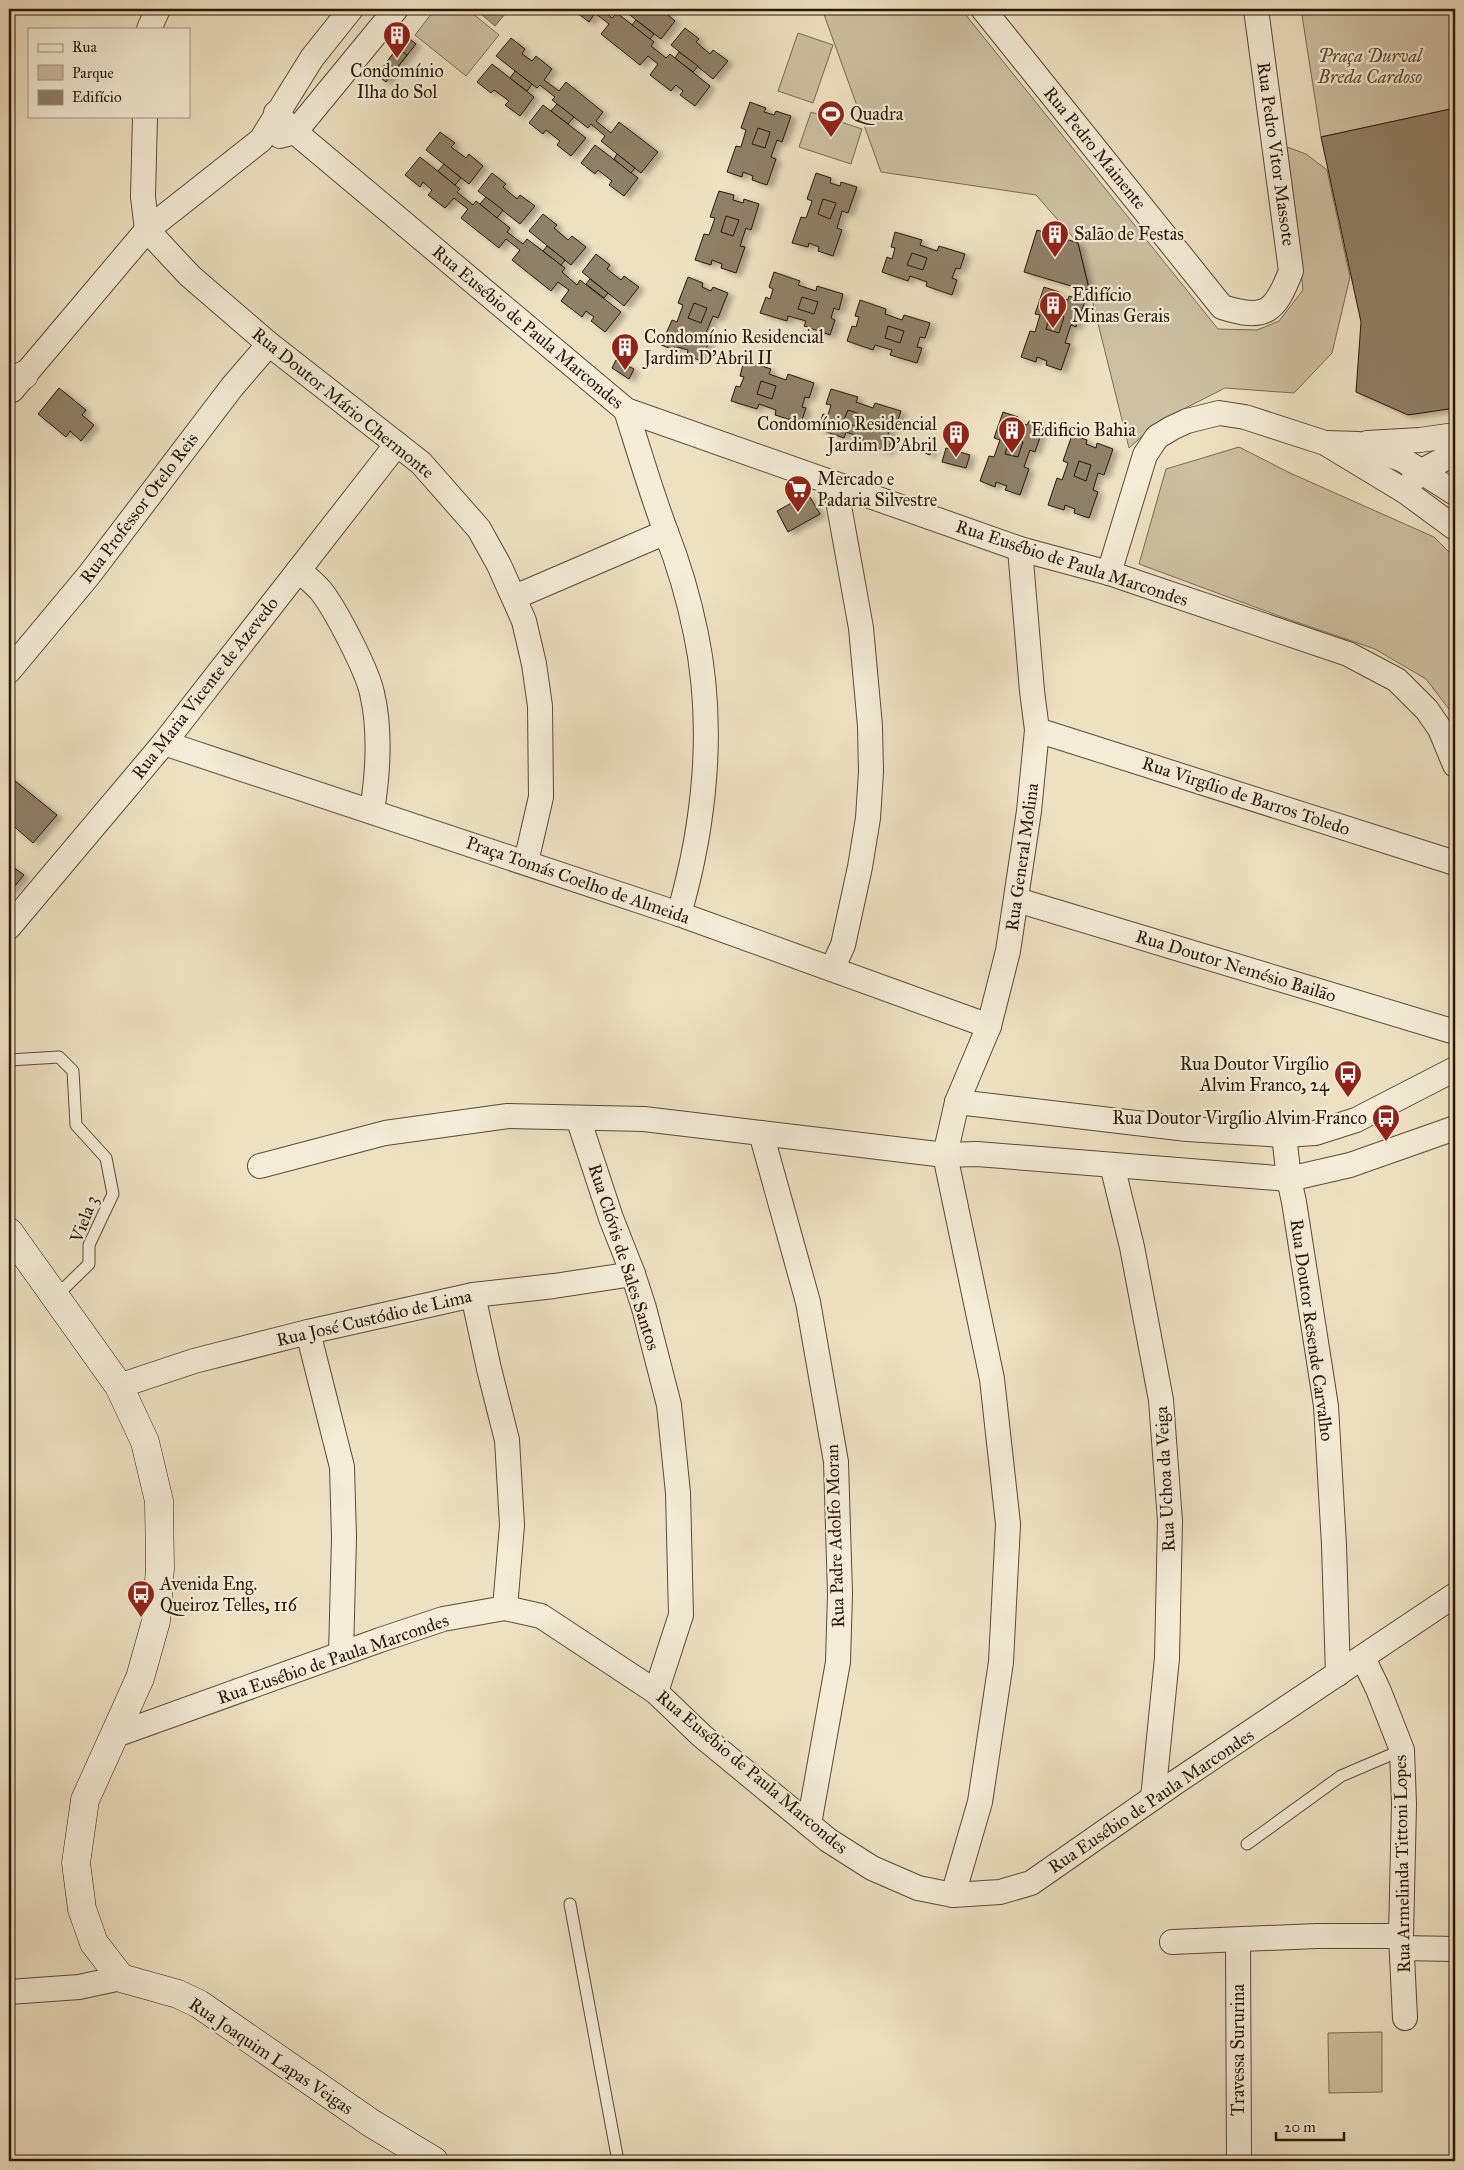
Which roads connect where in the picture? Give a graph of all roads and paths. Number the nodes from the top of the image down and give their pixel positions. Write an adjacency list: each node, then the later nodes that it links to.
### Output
1 (158, 9): 6 (street)
2 (351, 9): 7 (street)
3 (396, 9): 9 (street)
4 (983, 9): 12 (street, Rua Pedro Mainente)
5 (1256, 9): 12 (street, Rua Pedro Vitor Massote)
6 (149, 28)
7 (276, 113): 9 (street, Rua Eusébio de Paula Marcondes); 10 (street)
8 (145, 118): 11 (street)
9 (295, 132): 10 (street); 15 (street, Rua Eusébio de Paula Marcondes)
10 (261, 140): 11 (street)
11 (147, 230): 13 (street, Rua Doutor Mário Chermonte); 14 (street)
12 (1281, 297)
13 (269, 344): 18 (street, Rua Doutor Mário Chermonte); 32 (street, Rua Professor Otelo Reis)
14 (14, 384)
15 (626, 410): 22 (street, Rua Eusébio de Paula Marcondes); 27 (street)
16 (1455, 435): 19 (street)
17 (1325, 443): 19 (street); 23 (street); 30 (street)
18 (397, 444): 29 (street, Rua Maria Vicente de Azevedo); 31 (street, Rua Doutor Mário Chermonte)
19 (1358, 444): 21 (street)
20 (1455, 453): 21 (street)
21 (1422, 471): 23 (street); 24 (street)
22 (835, 484): 28 (street, Rua Eusébio de Paula Marcondes); 42 (street)
23 (1402, 490): 25 (street)
24 (1454, 490): 25 (street)
25 (1431, 509): 26 (street)
26 (1455, 528)
27 (666, 532): 31 (street); 40 (street)
28 (1020, 549): 30 (street, Rua Eusébio de Paula Marcondes); 33 (street, Rua General Molina)
29 (299, 570): 34 (street, Rua Maria Vicente de Azevedo); 36 (street)
30 (1109, 573): 35 (street, Rua Eusébio de Paula Marcondes)
31 (515, 597): 37 (street, Rua Doutor Mário Chermonte)
32 (9, 671)
33 (1037, 730): 38 (street, Rua Virgílio de Barros Toledo); 39 (street, Rua General Molina)
34 (164, 743): 36 (street, Praça Tomás Coelho de Almeida); 41 (street, Rua Maria Vicente de Azevedo)
35 (1455, 764)
36 (372, 812): 37 (street, Praça Tomás Coelho de Almeida)
37 (526, 862): 40 (street, Praça Tomás Coelho de Almeida)
38 (1455, 863)
39 (1017, 900): 43 (street, Rua General Molina); 44 (street, Rua Doutor Nemésio Bailão)
40 (679, 914): 42 (street, Praça Tomás Coelho de Almeida)
41 (9, 928)
42 (832, 970): 43 (street, Praça Tomás Coelho de Almeida)
43 (989, 1026): 47 (street, Rua General Molina)
44 (1455, 1032)
45 (9, 1060): 59 (lane, Viela 3)
46 (1455, 1069): 51 (street)
47 (957, 1102): 51 (street); 52 (street, Rua General Molina)
48 (578, 1118): 50 (street); 54 (street); 57 (street, Rua Clóvis de Sales Santos)
49 (1455, 1128): 55 (street)
50 (761, 1134): 52 (street); 71 (street, Rua Padre Adolfo Moran)
51 (1284, 1136): 55 (street, Rua Doutor Resende Carvalho)
52 (945, 1156): 53 (street); 73 (street)
53 (1112, 1165): 55 (street); 70 (street, Rua Uchoa da Veiga)
54 (260, 1166)
55 (1288, 1179): 66 (street, Rua Doutor Resende Carvalho)
56 (9, 1232): 59 (main road)
57 (633, 1274): 58 (street, Rua José Custódio de Lima); 67 (street, Rua Clóvis de Sales Santos)
58 (473, 1294): 60 (street, Rua José Custódio de Lima); 63 (street)
59 (54, 1298): 61 (main road)
60 (308, 1332): 61 (street, Rua José Custódio de Lima); 64 (street)
61 (119, 1386): 68 (main road)
62 (1455, 1595): 65 (street, Rua Eusébio de Paula Marcondes)
63 (505, 1608): 64 (street, Rua Eusébio de Paula Marcondes); 67 (street, Rua Eusébio de Paula Marcondes)
64 (341, 1654): 68 (street, Rua Eusébio de Paula Marcondes)
65 (1363, 1658): 66 (street, Rua Eusébio de Paula Marcondes); 69 (street, Rua Armelinda Tittoni Lopes)
66 (1338, 1674): 70 (street, Rua Eusébio de Paula Marcondes)
67 (656, 1692): 71 (street, Rua Eusébio de Paula Marcondes)
68 (113, 1736): 79 (main road)
69 (1402, 1750): 72 (lane); 77 (street, Rua Armelinda Tittoni Lopes)
70 (1154, 1798): 73 (street, Rua Eusébio de Paula Marcondes)
71 (809, 1824): 73 (street, Rua Eusébio de Paula Marcondes)
72 (1248, 1844)
73 (953, 1895)
74 (570, 1904): 83 (lane)
75 (1238, 1940): 76 (street); 77 (street); 84 (street, Travessa Sururina)
76 (1172, 1942)
77 (1402, 1942): 78 (street); 81 (street, Rua Armelinda Tittoni Lopes)
78 (1455, 1949)
79 (121, 1978): 80 (street, Rua Joaquim Lapas Veigas); 82 (main road, Rua Joaquim Lapas Veigas)
80 (9, 1992)
81 (1405, 2018)
82 (434, 2161)
83 (618, 2161)
84 (1239, 2161)

